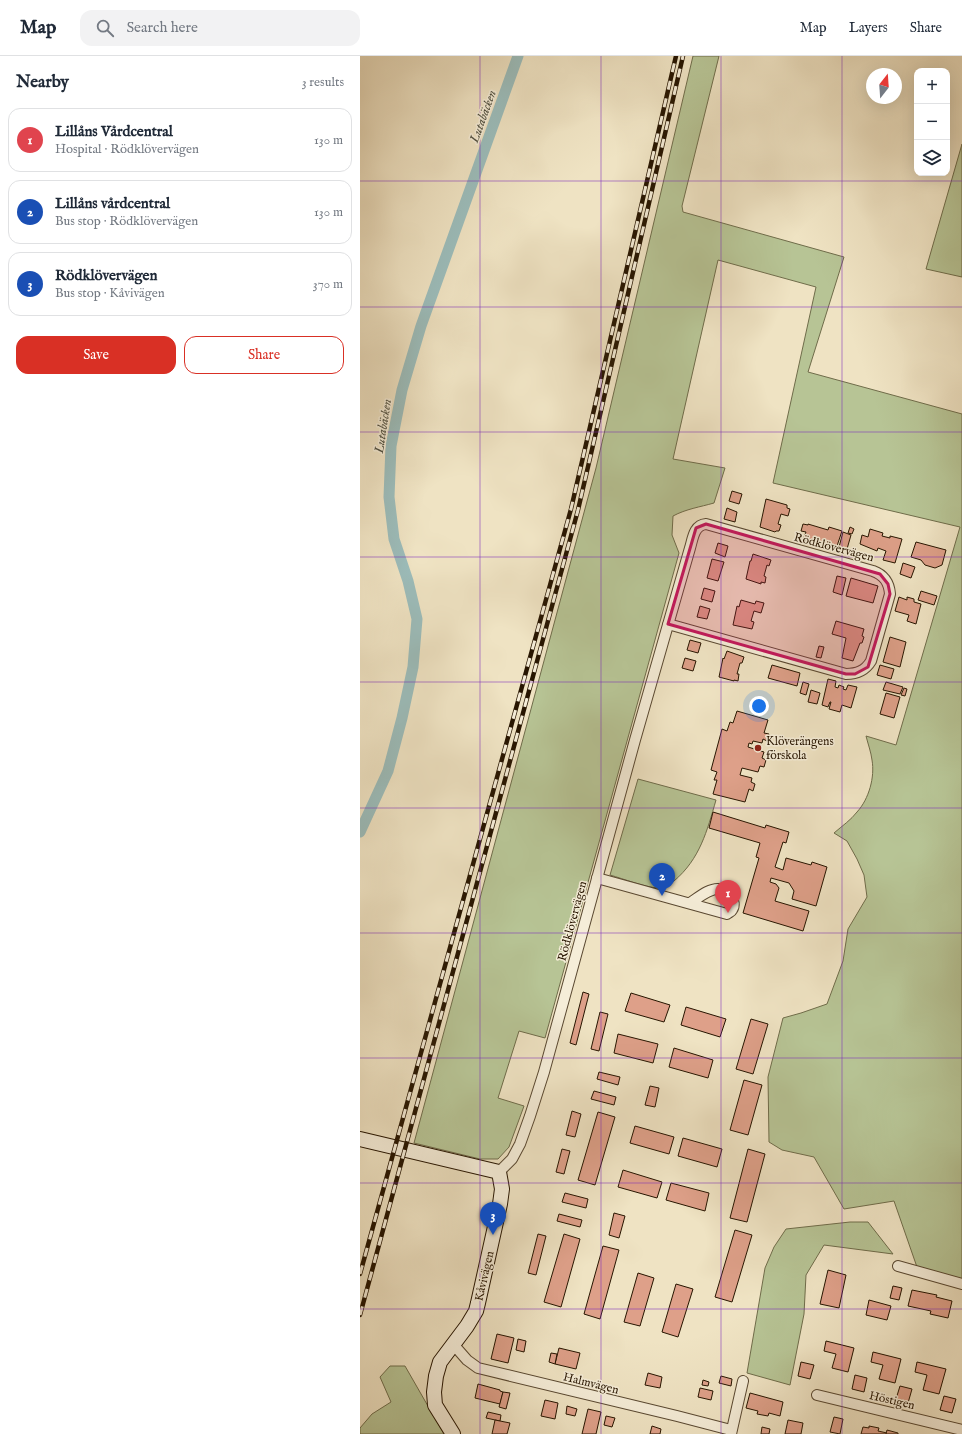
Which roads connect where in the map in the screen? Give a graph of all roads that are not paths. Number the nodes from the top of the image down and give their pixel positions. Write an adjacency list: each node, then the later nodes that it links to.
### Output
1 (668, 624): 1 (street, Rödklövervägen); 2 (street, Rödklövervägen)
2 (597, 878): 3 (street, Rödklövervägen); 5 (street, Rödklövervägen)
3 (690, 903)
4 (360, 1140): 5 (street)
5 (499, 1172): 8 (street, Kåvivägen)
6 (898, 1266): 7 (street)
7 (962, 1284)
8 (453, 1344): 12 (street, Halmvägen); 13 (street, Kåvivägen)
9 (743, 1381): 12 (street)
10 (817, 1395): 11 (street, Höstigen)
11 (962, 1430)
12 (731, 1432)
13 (453, 1434)

